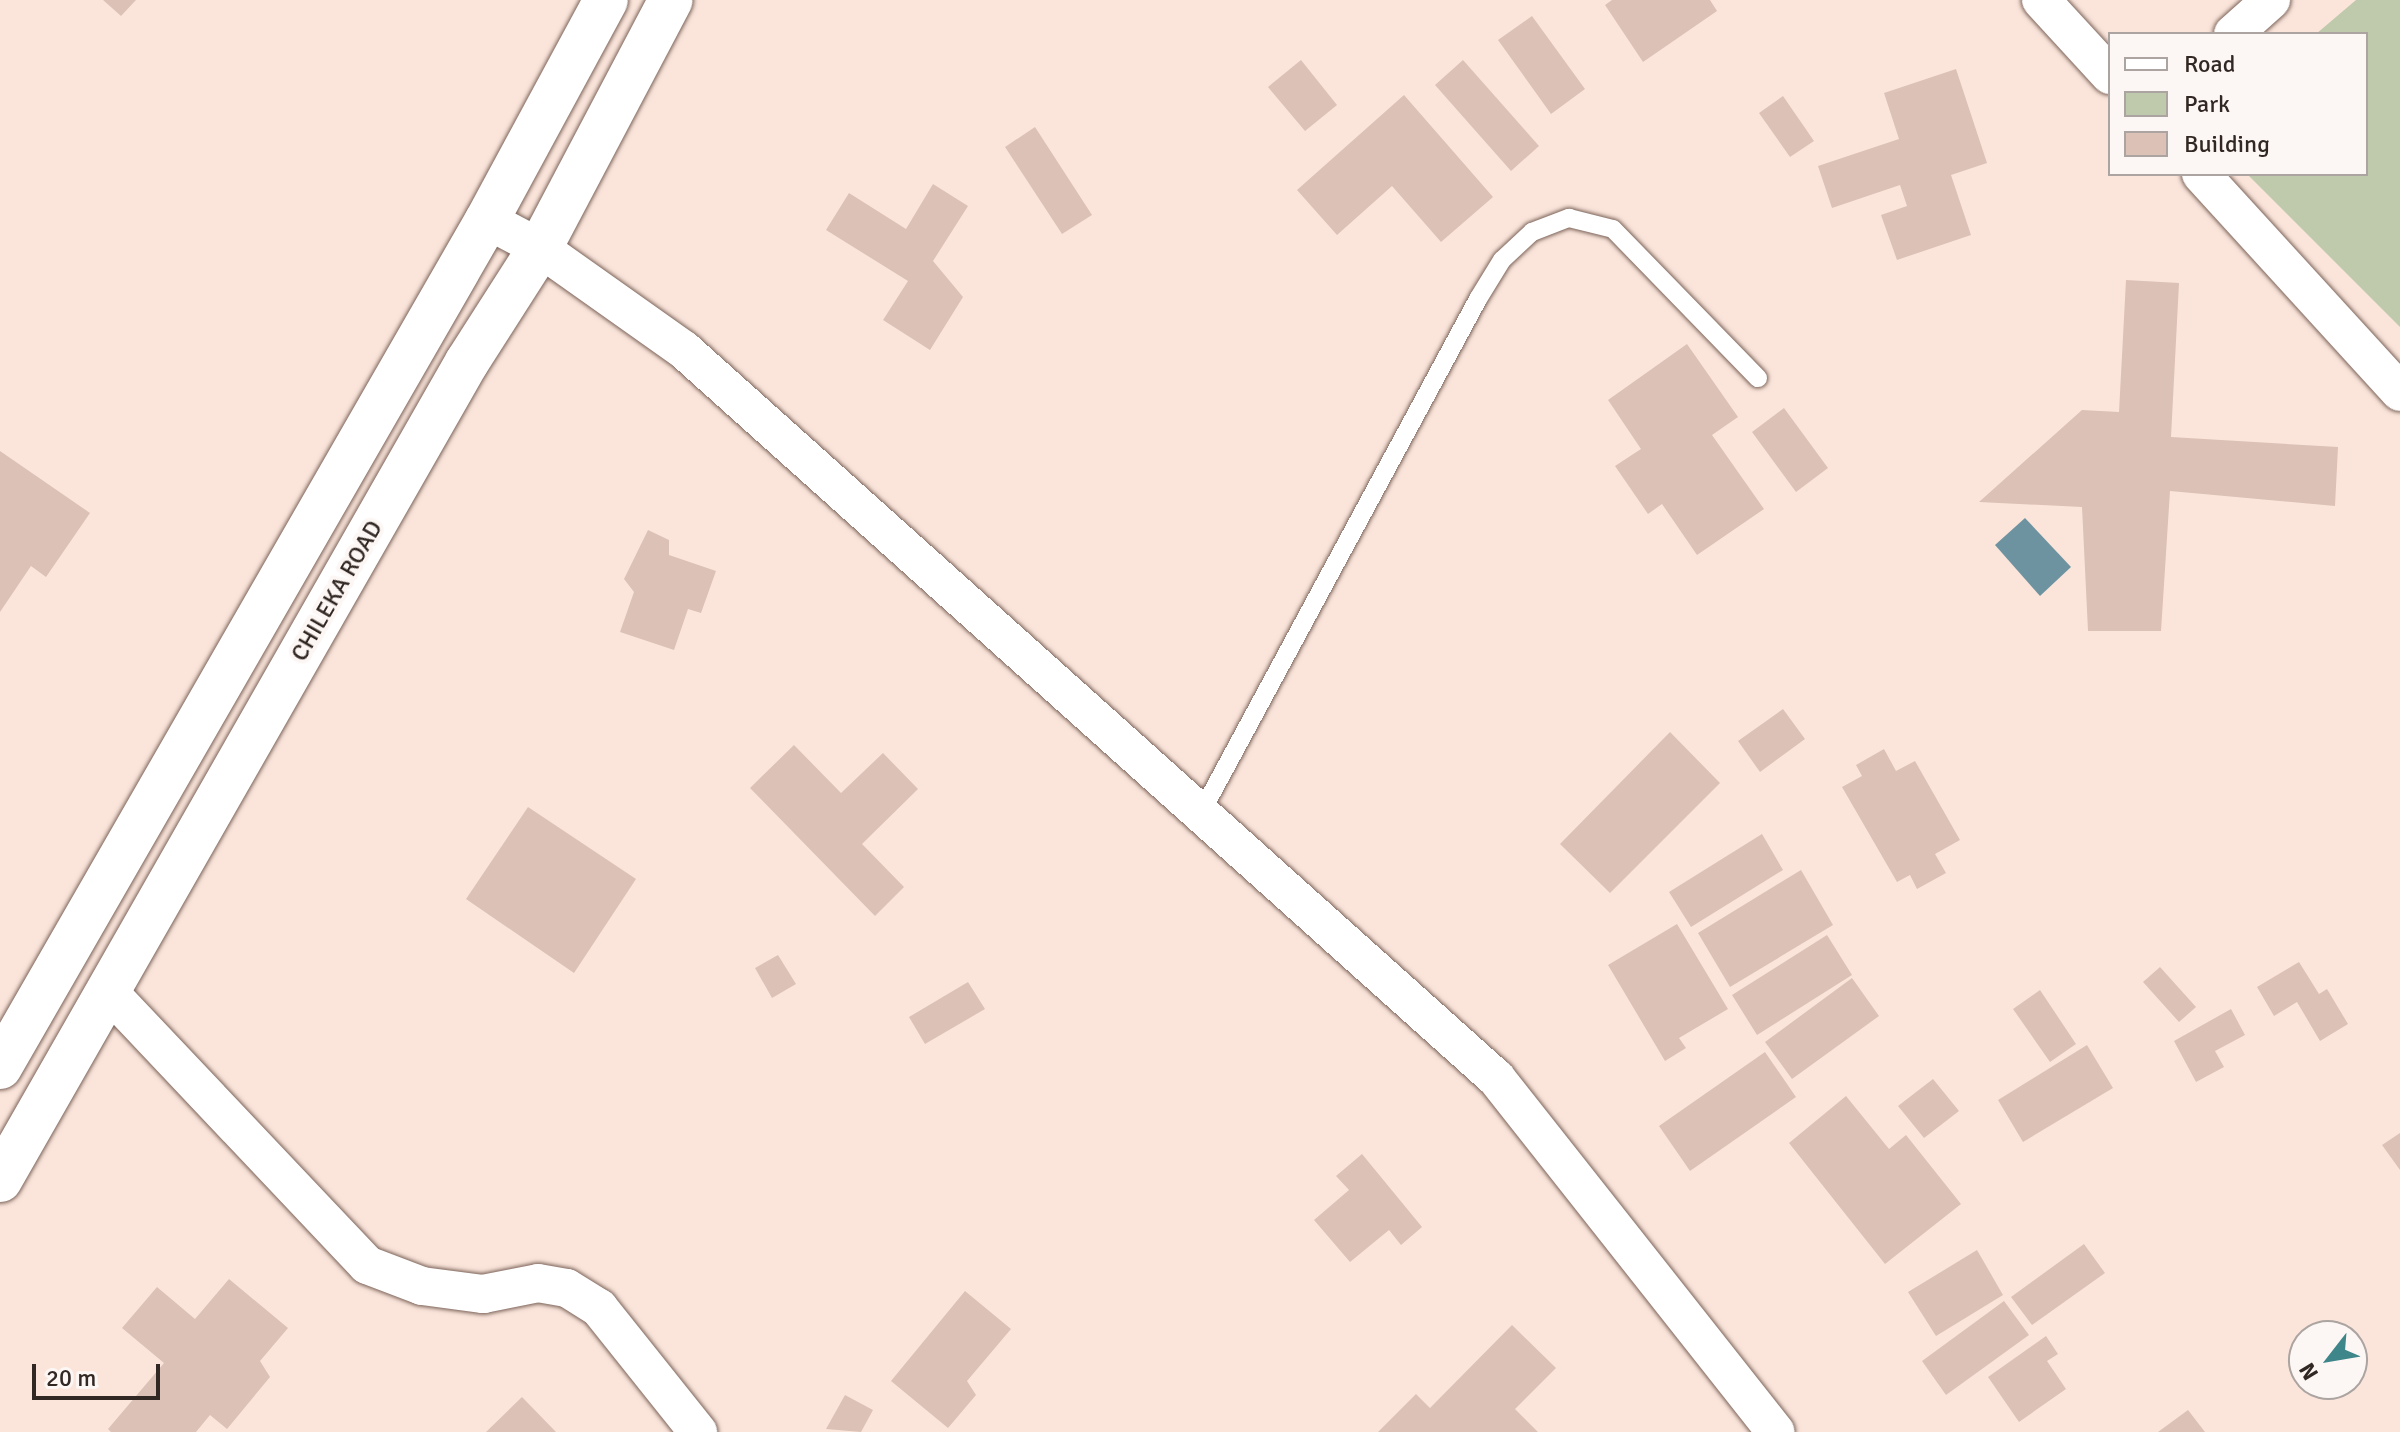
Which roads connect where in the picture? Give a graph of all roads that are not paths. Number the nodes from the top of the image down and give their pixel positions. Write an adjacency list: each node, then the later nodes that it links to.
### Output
1 (606, 0): 8 (highway)
2 (671, 0): 9 (highway, CHILEKA ROAD)
3 (2041, 0): 6 (street)
4 (2271, 0): 5 (street)
5 (2235, 32)
6 (2108, 73)
7 (2203, 176): 11 (street)
8 (487, 220): 9 (street); 14 (highway)
9 (540, 248): 12 (street); 13 (highway, CHILEKA ROAD)
10 (1758, 378): 12 (lane)
11 (2400, 392)
12 (1202, 811): 17 (street)
13 (108, 991): 15 (highway, CHILEKA ROAD); 16 (street)
14 (0, 1067)
15 (0, 1180)
16 (698, 1432)
17 (1776, 1432)

